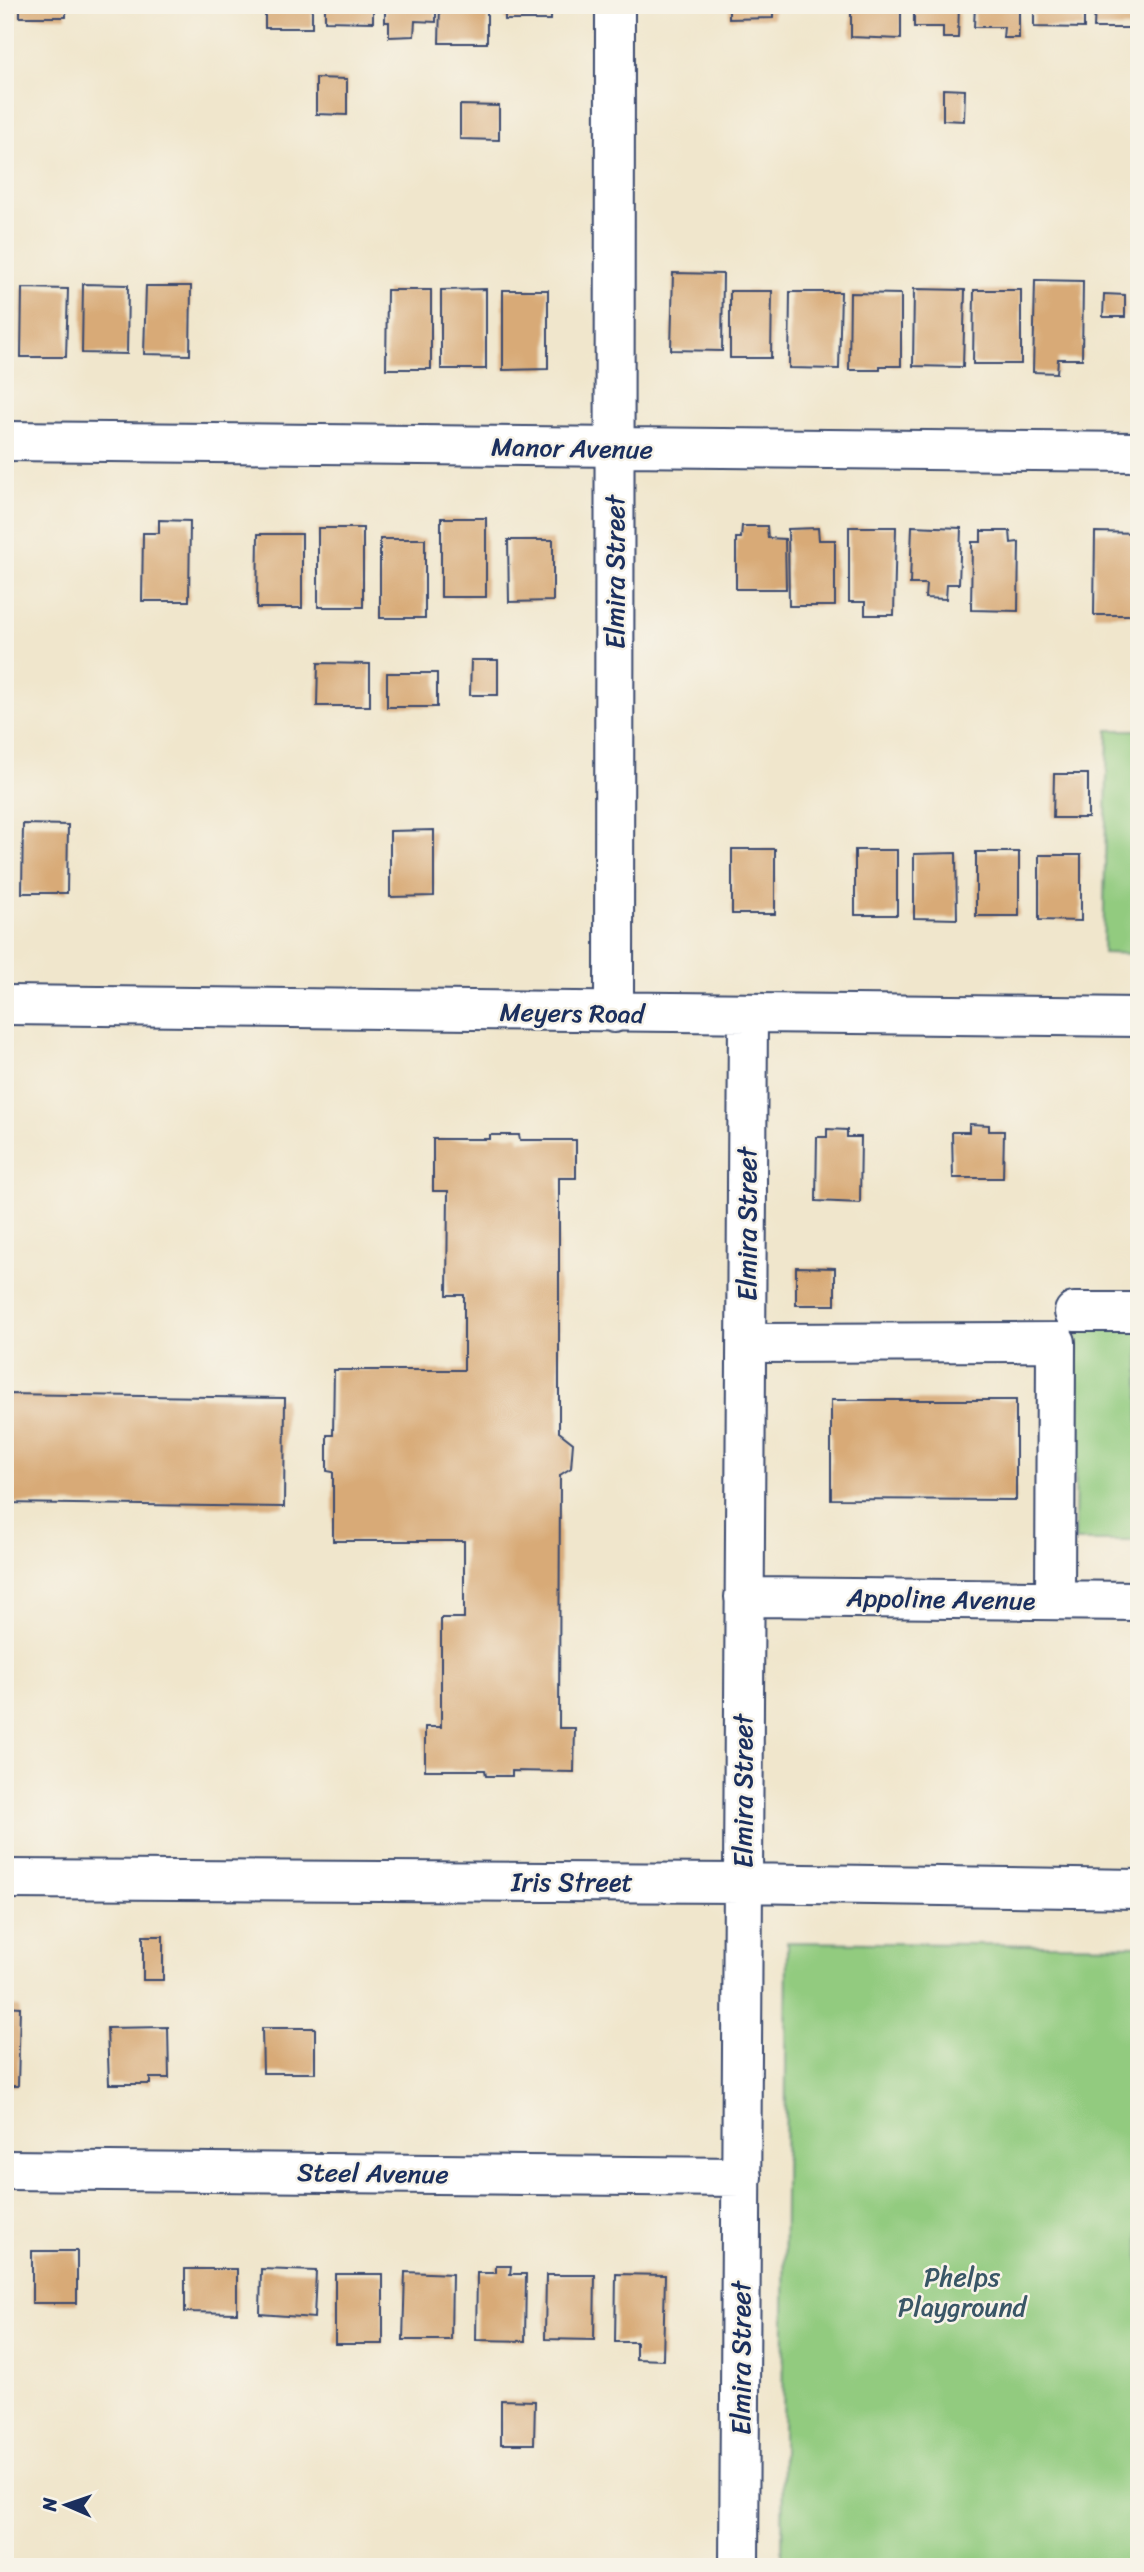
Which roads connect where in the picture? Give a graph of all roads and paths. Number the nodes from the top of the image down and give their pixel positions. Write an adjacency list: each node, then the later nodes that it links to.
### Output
1 (615, 5): 3 (street, Elmira Street)
2 (5, 441): 3 (street, Manor Avenue)
3 (615, 448): 4 (street, Manor Avenue); 6 (street, Elmira Street)
4 (1139, 452)
5 (5, 1005): 6 (street, Meyers Road)
6 (614, 1013): 7 (street, Meyers Road)
7 (748, 1015): 8 (street, Meyers Road); 11 (street, Elmira Street)
8 (1139, 1017)
9 (1074, 1312): 10 (street)
10 (1139, 1312)
11 (746, 1342): 12 (street, Elmira Street); 13 (street)
12 (744, 1597): 13 (street, Appoline Avenue); 16 (street, Elmira Street)
13 (1055, 1601): 14 (street, Appoline Avenue)
14 (1139, 1601)
15 (5, 1880): 16 (street, Iris Street)
16 (743, 1883): 17 (street, Iris Street); 19 (street, Elmira Street)
17 (1139, 1889)
18 (5, 2170): 19 (street, Steel Avenue)
19 (742, 2177): 20 (street, Elmira Street)
20 (739, 2567)

